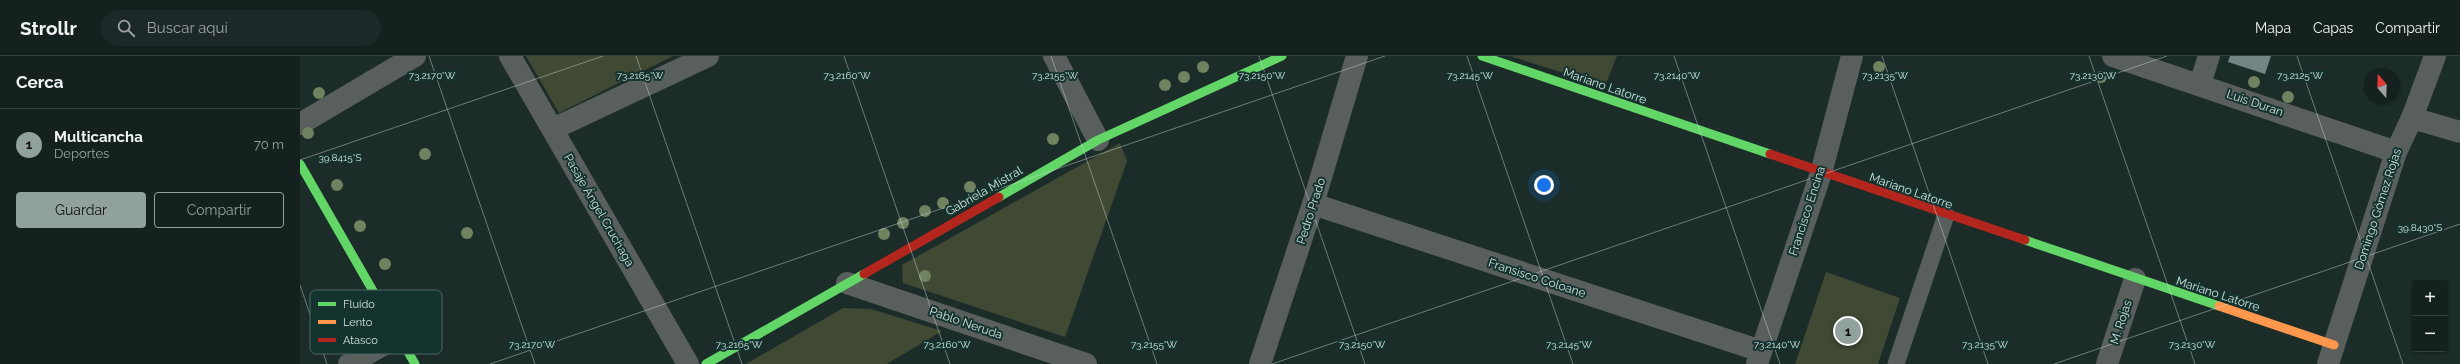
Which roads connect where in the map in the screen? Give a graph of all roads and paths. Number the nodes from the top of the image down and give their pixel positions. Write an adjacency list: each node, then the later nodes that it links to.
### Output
1 (415, 56): 14 (street)
2 (510, 56): 15 (street, Pasaje Ángel Cruchaga)
3 (708, 56): 15 (street)
4 (1054, 56): 17 (street)
5 (1282, 56): 17 (street, Gabriela Mistral)
6 (1357, 56): 21 (street, Pedro Prado)
7 (1482, 56): 20 (street, Mariano Latorre)
8 (1852, 56): 20 (street, Francisco Encina)
9 (2113, 56): 12 (street, Luis Duran)
10 (2209, 56): 12 (street)
11 (2435, 56): 13 (street, Domingo Gómez Rojas)
12 (2200, 84): 18 (street, Luis Duran)
13 (2412, 118): 16 (street); 18 (street, Domingo Gómez Rojas)
14 (300, 124)
15 (553, 129): 32 (street, Pasaje Ángel Cruchaga)
16 (2460, 132)
17 (1098, 140): 24 (street, Gabriela Mistral)
18 (2396, 152): 28 (street, Domingo Gómez Rojas)
19 (300, 164): 25 (street)
20 (1820, 173): 22 (street, Mariano Latorre); 29 (street, Francisco Encina)
21 (1313, 204): 29 (street, Fransisco Coloane); 35 (street, Pedro Prado)
22 (1946, 215): 23 (street, Mariano Latorre); 36 (lane)
23 (2135, 279): 28 (street, Mariano Latorre); 37 (street, M. Rojas)
24 (847, 283): 33 (street, Gabriela Mistral); 34 (street, Pablo Neruda)
25 (373, 290)
26 (367, 354): 30 (street)
27 (409, 354): 31 (street)
28 (2331, 355)
29 (1759, 357)
30 (349, 364)
31 (415, 364)
32 (688, 364)
33 (706, 364)
34 (1086, 364)
35 (1260, 364)
36 (1896, 364)
37 (2107, 364)

